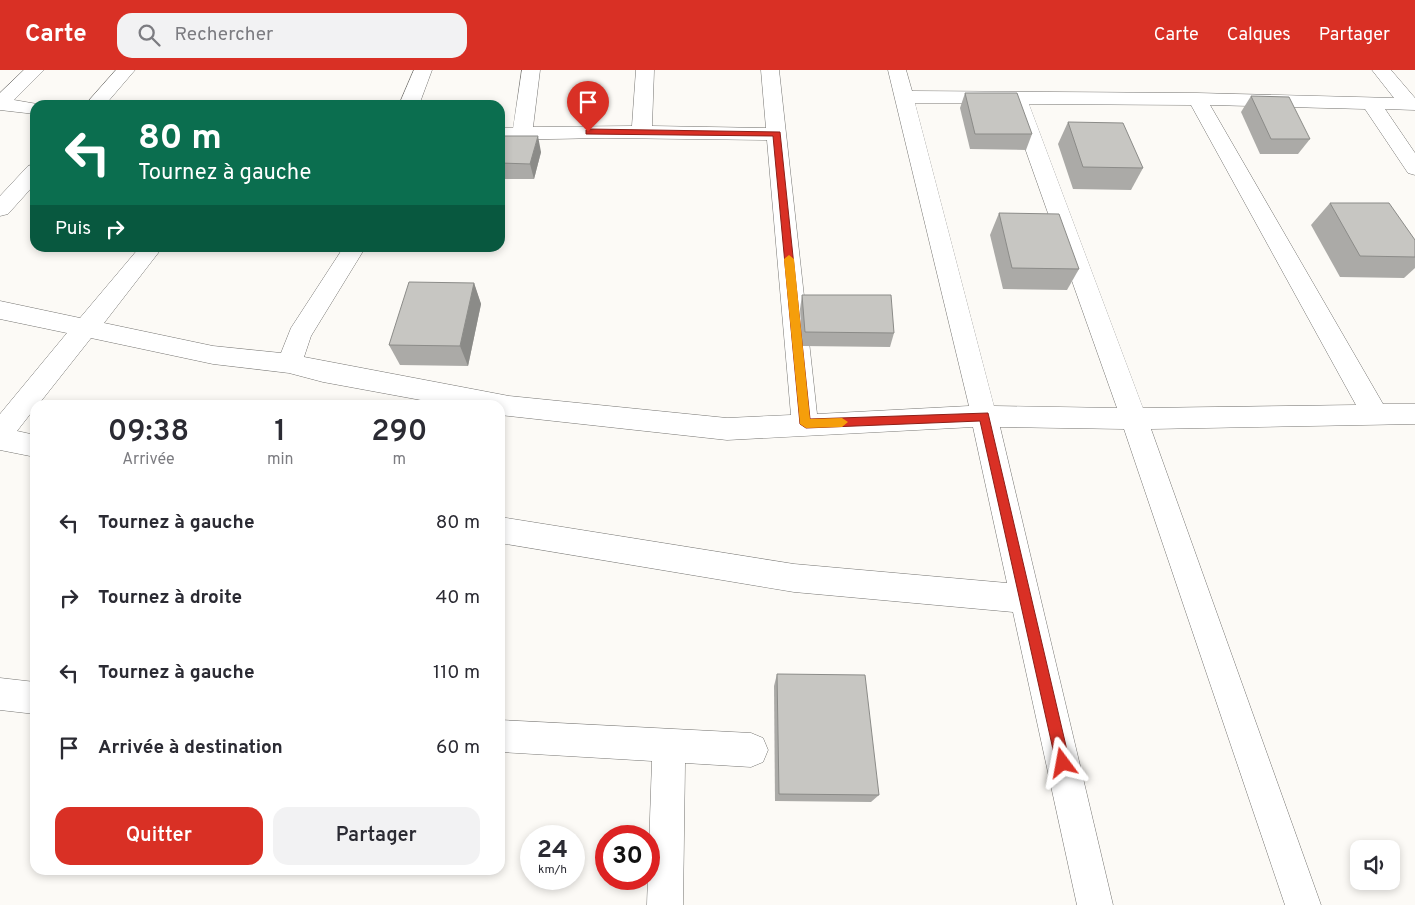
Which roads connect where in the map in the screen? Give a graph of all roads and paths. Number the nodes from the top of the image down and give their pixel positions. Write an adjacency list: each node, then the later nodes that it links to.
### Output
1 (36, 70): 15 (street)
2 (126, 70): 12 (street)
3 (423, 70): 13 (street)
4 (531, 70): 20 (street)
5 (645, 70): 18 (street)
6 (770, 70): 21 (street)
7 (897, 70): 9 (street)
8 (1381, 70): 16 (street)
9 (905, 97): 10 (street); 34 (street)
10 (1017, 98): 11 (street); 36 (street)
11 (1197, 99): 14 (street); 35 (street)
12 (100, 100)
13 (411, 100)
14 (1370, 102): 16 (street); 22 (street)
15 (0, 104): 17 (street)
16 (1412, 104)
17 (30, 107)
18 (642, 133): 20 (street); 21 (street)
19 (505, 134): 20 (street)
20 (522, 134)
21 (777, 134): 37 (street)
22 (1415, 168)
23 (30, 175): 24 (street)
24 (4, 198): 25 (street)
25 (30, 198)
26 (148, 252): 29 (street)
27 (351, 252): 30 (street)
28 (0, 310): 29 (street)
29 (87, 328): 30 (street); 38 (street)
30 (289, 363): 31 (street)
31 (476, 400)
32 (505, 405): 37 (street)
33 (1415, 414): 35 (street)
34 (984, 416): 36 (street); 37 (street); 42 (street)
35 (1376, 416): 36 (street)
36 (1134, 419): 50 (street)
37 (806, 424)
38 (0, 432)
39 (0, 439): 40 (street)
40 (30, 445)
41 (505, 531): 42 (street)
42 (1025, 599): 49 (street)
43 (0, 694): 44 (street)
44 (30, 697)
45 (505, 736): 46 (street)
46 (669, 745): 47 (street); 48 (street)
47 (751, 750)
48 (666, 905)
49 (1095, 905)
50 (1303, 905)

